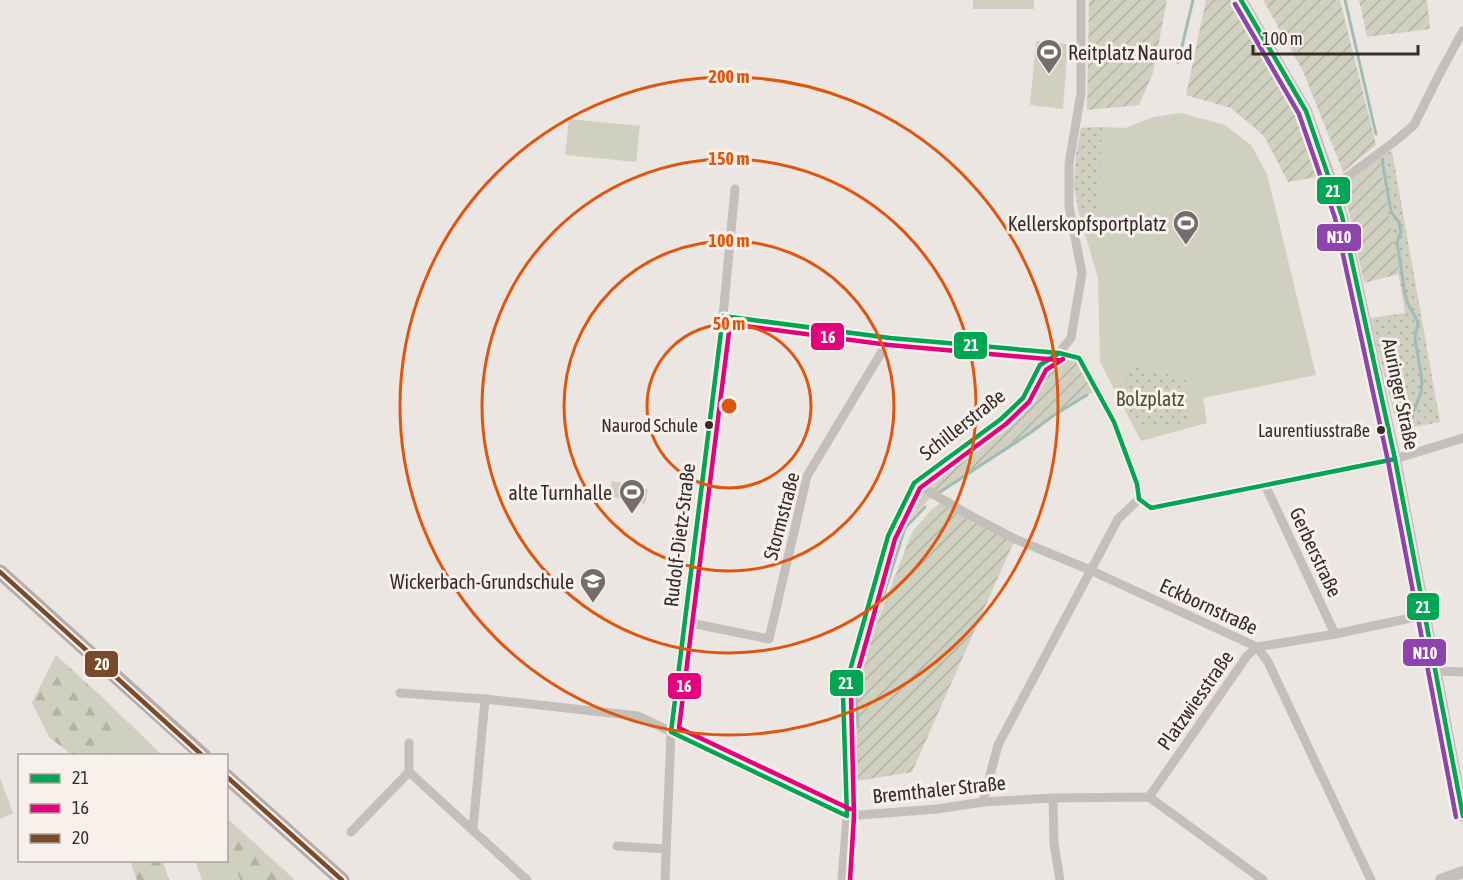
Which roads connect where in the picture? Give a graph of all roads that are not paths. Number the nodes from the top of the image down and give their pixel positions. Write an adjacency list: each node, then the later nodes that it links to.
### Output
1 (1082, 0): 8 (street, Schillerstraße)
2 (1241, 0): 4 (street, Auringer Straße)
3 (1463, 31): 4 (street)
4 (1333, 187): 10 (street, Auringer Straße)
5 (735, 189): 6 (street, Rudolf-Dietz-Straße)
6 (723, 316): 7 (street); 17 (street, Rudolf-Dietz-Straße)
7 (890, 338): 8 (street); 17 (street, Stormstraße)
8 (1059, 353): 11 (street, Schillerstraße); 13 (street)
9 (1463, 438): 10 (street)
10 (1395, 459): 12 (street); 16 (street, Auringer Straße)
11 (914, 483): 14 (street, Eckbornstraße); 32 (street, Schillerstraße)
12 (1265, 485): 13 (street); 18 (street, Gerberstraße)
13 (1139, 499): 14 (street)
14 (1090, 570): 19 (street, Eckbornstraße); 31 (street)
15 (0, 572): 26 (main road)
16 (1425, 615): 18 (street, Platzwiesstraße); 20 (street, Auringer Straße)
17 (686, 622): 24 (street, Rudolf-Dietz-Straße)
18 (1335, 634): 19 (street, Platzwiesstraße)
19 (1257, 647): 29 (street, Platzwiesstraße); 45 (street, Eckbornstraße)
20 (1436, 671): 21 (street); 33 (street, Auringer Straße)
21 (1463, 672)
22 (400, 693): 23 (street, Bremthaler Straße)
23 (485, 699): 24 (street, Bremthaler Straße); 34 (street)
24 (671, 732): 32 (street, Bremthaler Straße); 37 (street, Rudolf-Dietz-Straße)
25 (409, 743): 27 (street)
26 (202, 754)
27 (409, 772): 34 (street); 35 (street)
28 (228, 778): 39 (main road)
29 (1149, 797): 30 (street, Bremthaler Straße); 44 (street)
30 (1053, 798): 31 (street, Bremthaler Straße); 43 (street)
31 (983, 802): 32 (street, Bremthaler Straße)
32 (847, 816): 42 (street, Schillerstraße)
33 (1463, 816)
34 (473, 829): 40 (street)
35 (351, 832)
36 (617, 846): 37 (street)
37 (666, 849): 41 (street, Rudolf-Dietz-Straße)
38 (1463, 872): 46 (street)
39 (342, 880)
40 (527, 880)
41 (665, 880)
42 (842, 880)
43 (1060, 880)
44 (1263, 880)
45 (1371, 880)
46 (1441, 880)

